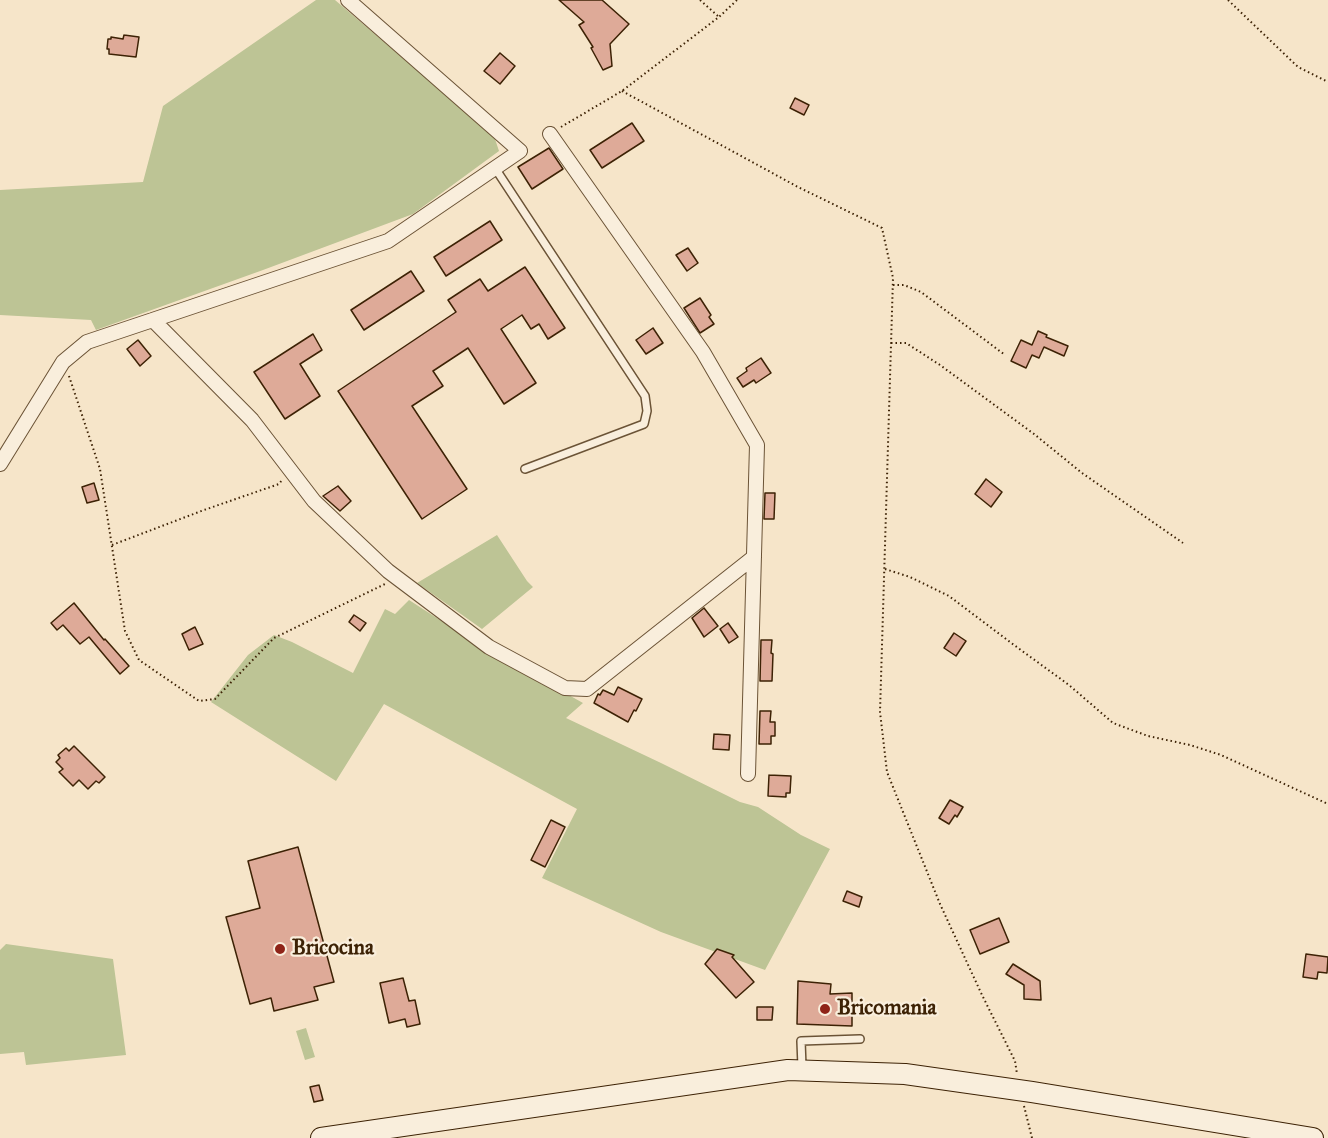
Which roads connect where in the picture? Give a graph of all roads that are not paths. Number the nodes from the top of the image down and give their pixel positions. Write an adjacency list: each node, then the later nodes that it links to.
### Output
1 (348, 0): 3 (street)
2 (550, 134): 7 (street)
3 (495, 168): 4 (street); 6 (lane)
4 (153, 320): 5 (street); 7 (street)
5 (0, 464)
6 (525, 469)
7 (754, 557): 8 (street)
8 (748, 774)
9 (860, 1039): 10 (lane)
10 (802, 1070): 11 (main road); 12 (main road)
11 (321, 1138)
12 (1313, 1138)

